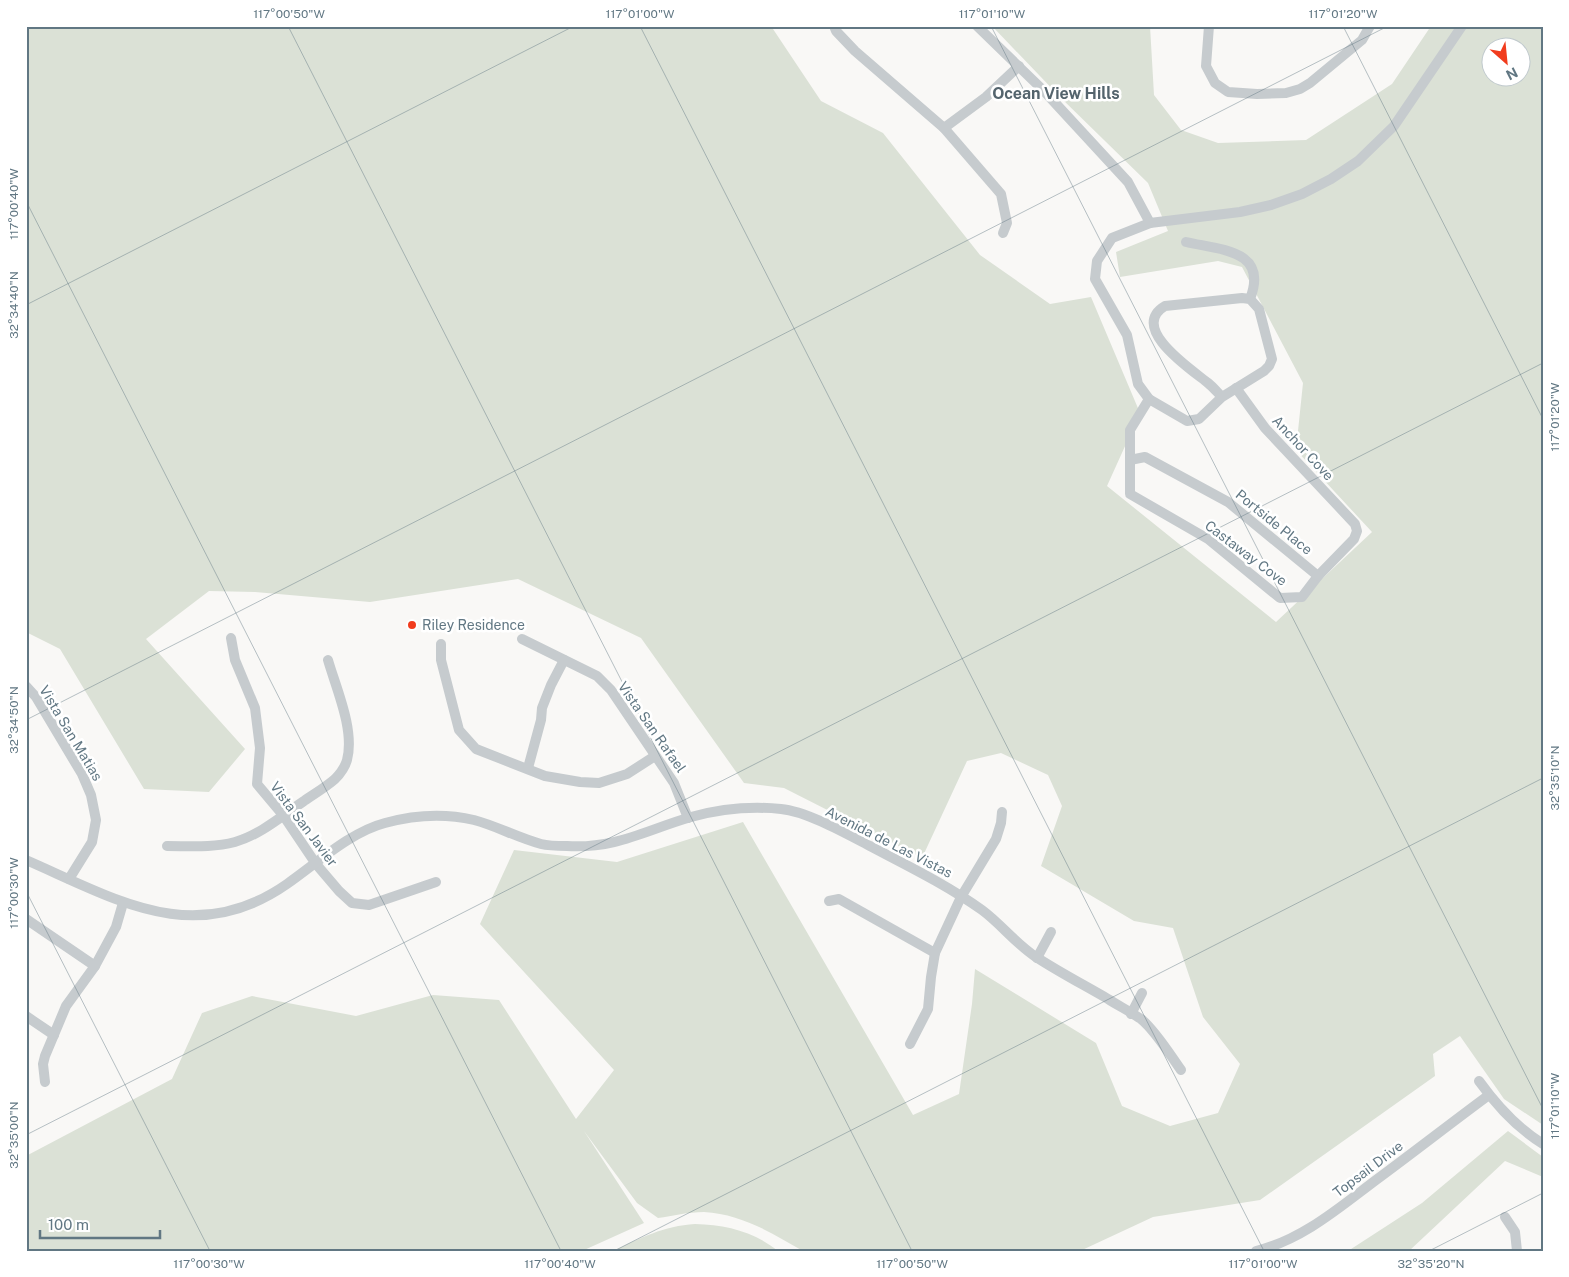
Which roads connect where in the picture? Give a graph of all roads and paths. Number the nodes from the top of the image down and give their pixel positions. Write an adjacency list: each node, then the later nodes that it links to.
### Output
1 (834, 26): 7 (street)
2 (977, 26): 6 (street)
3 (1208, 26): 4 (street)
4 (1370, 26)
5 (1462, 26): 8 (street)
6 (1019, 66): 7 (street); 8 (street)
7 (944, 128): 9 (street)
8 (1150, 223): 14 (street)
9 (1003, 234)
10 (1186, 242): 11 (street)
11 (1250, 299): 12 (street); 13 (street)
12 (1236, 388): 13 (street); 16 (street, Anchor Cove)
13 (1222, 397): 14 (street)
14 (1149, 399): 15 (street, Castaway Cove)
15 (1130, 460): 17 (street, Portside Place); 17 (street, Castaway Cove)
16 (1355, 524): 17 (street, Castaway Cove)
17 (1318, 576)
18 (231, 638): 27 (street, Vista San Javier)
19 (522, 639): 22 (street, Vista San Rafael)
20 (441, 644): 25 (street)
21 (328, 660): 27 (street)
22 (564, 660): 24 (street, Vista San Rafael); 25 (street)
23 (26, 686): 32 (street, Vista San Matias)
24 (655, 756): 25 (street); 28 (street, Vista San Rafael)
25 (528, 768)
26 (1002, 812): 34 (street)
27 (283, 815): 29 (street); 31 (street, Vista San Javier)
28 (688, 818): 31 (street, Avenida de Las Vistas); 34 (street, Avenida de Las Vistas)
29 (167, 846)
30 (26, 860): 32 (street, Avenida de Las Vistas)
31 (316, 864): 33 (street, Vista San Javier); 36 (street, Avenida de Las Vistas)
32 (69, 879): 36 (street, Avenida de Las Vistas)
33 (436, 882)
34 (961, 897): 39 (street); 40 (street, Avenida de Las Vistas)
35 (829, 901): 39 (street)
36 (124, 903): 41 (street)
37 (26, 918): 41 (street)
38 (1052, 932): 40 (street)
39 (935, 953): 46 (street)
40 (1037, 958): 43 (street, Avenida de Las Vistas)
41 (95, 966): 45 (street)
42 (1142, 993): 43 (street)
43 (1131, 1014): 47 (street, Avenida de Las Vistas)
44 (26, 1016): 45 (street)
45 (54, 1035): 49 (street)
46 (910, 1044)
47 (1181, 1070)
48 (1479, 1081): 50 (street)
49 (45, 1082)
50 (1489, 1095): 51 (street); 53 (street, Topsail Drive)
51 (1543, 1144)
52 (1505, 1217): 54 (street)
53 (1256, 1251)
54 (1517, 1251)

